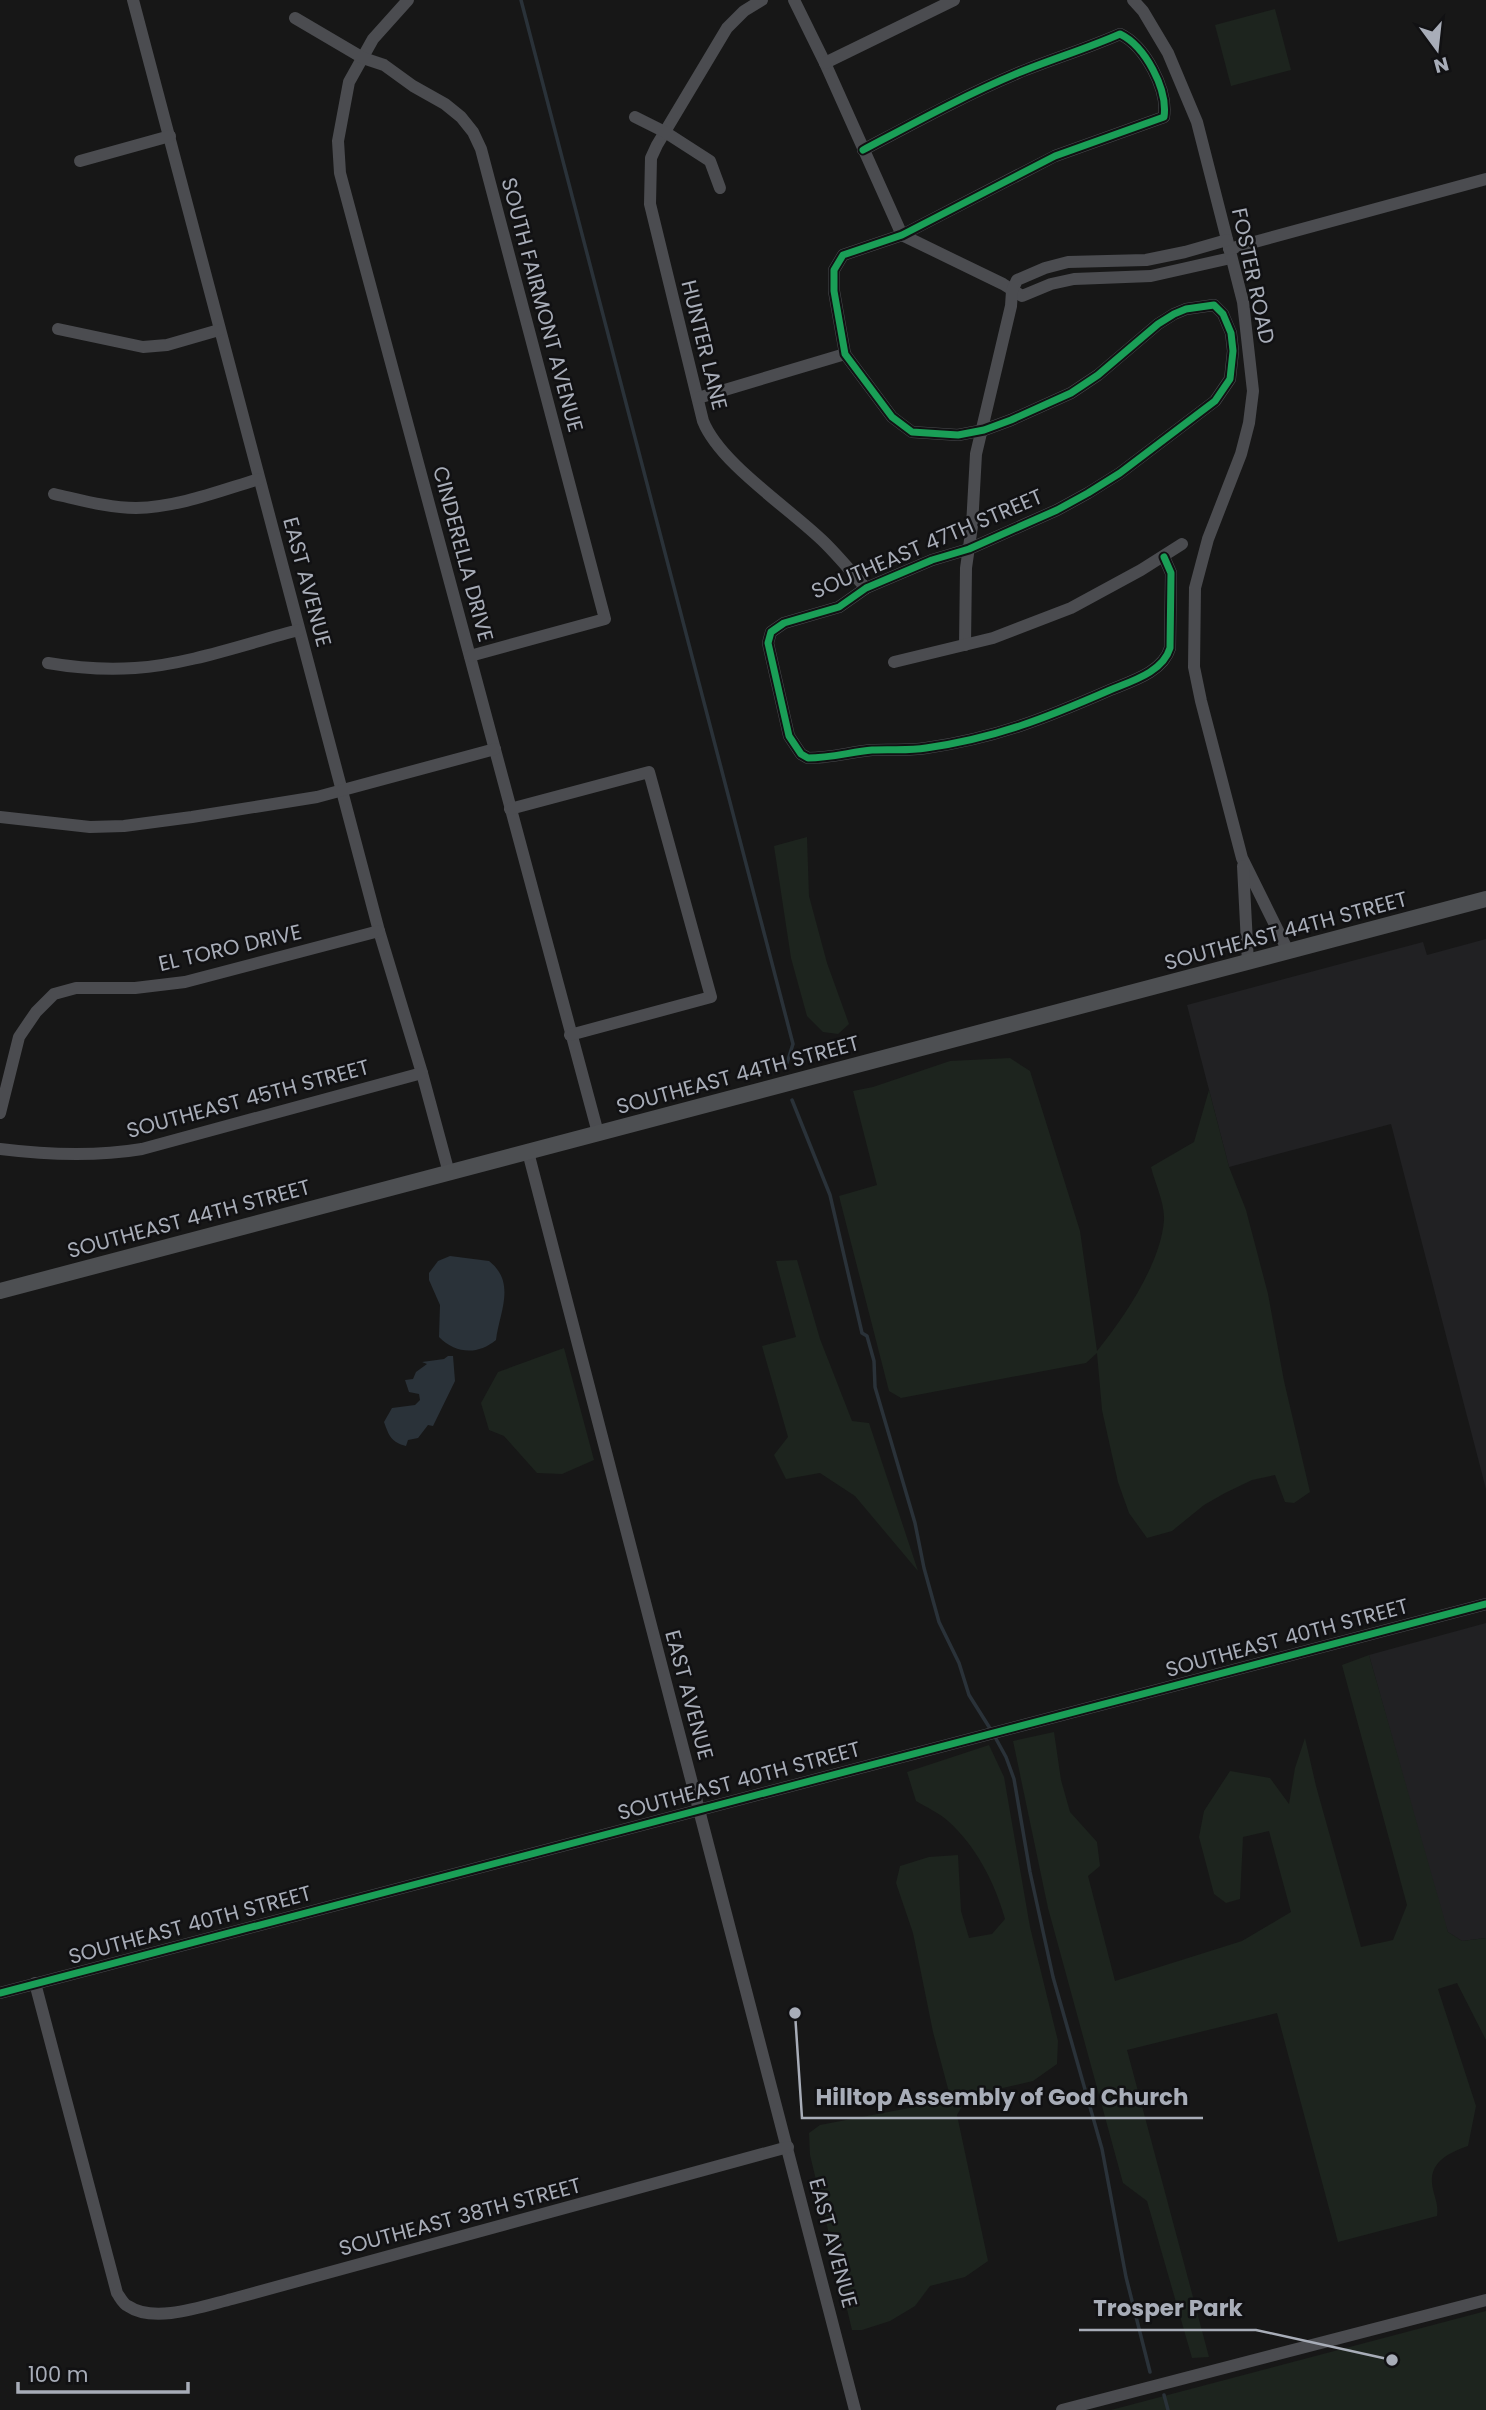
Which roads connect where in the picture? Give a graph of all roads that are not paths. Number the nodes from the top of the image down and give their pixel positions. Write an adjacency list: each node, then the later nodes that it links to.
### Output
1 (132, 0): 12 (street, EAST AVENUE)
2 (408, 0): 8 (street, CINDERELLA DRIVE)
3 (762, 0): 11 (street, HUNTER LANE)
4 (794, 0): 9 (street)
5 (954, 0): 9 (street)
6 (1133, 0): 18 (street, FOSTER ROAD)
7 (295, 18): 8 (street, SOUTH FAIRMONT AVENUE)
8 (363, 58): 33 (street, CINDERELLA DRIVE); 33 (street, SOUTH FAIRMONT AVENUE)
9 (825, 63): 13 (street)
10 (635, 117): 11 (street)
11 (665, 132): 16 (street); 23 (street, HUNTER LANE)
12 (170, 136): 14 (street); 21 (street, EAST AVENUE)
13 (863, 150): 17 (street); 17 (street)
14 (80, 161)
15 (1486, 179): 18 (street)
16 (720, 188)
17 (902, 235): 19 (street); 22 (street)
18 (1229, 249): 19 (street); 40 (street, FOSTER ROAD)
19 (1012, 291): 24 (street)
20 (58, 329): 21 (street)
21 (219, 330): 25 (street, EAST AVENUE)
22 (845, 354): 23 (street); 24 (street)
23 (698, 398): 30 (street, HUNTER LANE)
24 (984, 430): 28 (street); 28 (street, SOUTHEAST 47TH STREET)
25 (259, 479): 26 (street); 31 (street, EAST AVENUE)
26 (54, 494)
27 (1182, 544): 29 (street)
28 (969, 549): 30 (street, SOUTHEAST 47TH STREET); 32 (street)
29 (1164, 558): 30 (street, SOUTHEAST 47TH STREET); 32 (street)
30 (866, 588)
31 (299, 630): 34 (street); 37 (street, EAST AVENUE)
32 (965, 645): 35 (street)
33 (470, 656): 36 (street, CINDERELLA DRIVE)
34 (48, 663)
35 (894, 663)
36 (495, 749): 37 (street); 38 (street, CINDERELLA DRIVE)
37 (342, 790): 39 (street); 42 (street, EAST AVENUE)
38 (510, 809): 45 (street, CINDERELLA DRIVE); 45 (street)
39 (0, 817)
40 (1242, 858): 43 (street, FOSTER ROAD); 44 (street, FOSTER ROAD)
41 (1486, 899): 43 (main road, SOUTHEAST 44TH STREET)
42 (379, 931): 46 (street, EAST AVENUE); 47 (street, EL TORO DRIVE)
43 (1288, 951): 44 (main road, SOUTHEAST 44TH STREET)
44 (1248, 963): 48 (main road, SOUTHEAST 44TH STREET)
45 (570, 1035): 48 (street, CINDERELLA DRIVE)
46 (422, 1073): 49 (street, SOUTHEAST 45TH STREET); 51 (street, EAST AVENUE)
47 (0, 1113)
48 (598, 1133): 50 (main road, SOUTHEAST 44TH STREET)
49 (0, 1149)
50 (528, 1152): 51 (main road, SOUTHEAST 44TH STREET); 54 (street, EAST AVENUE)
51 (449, 1173): 52 (main road, SOUTHEAST 44TH STREET)
52 (0, 1289)
53 (1486, 1604): 54 (street, SOUTHEAST 40TH STREET)
54 (699, 1809): 55 (street, SOUTHEAST 40TH STREET); 57 (street, EAST AVENUE)
55 (34, 1983): 56 (street, SOUTHEAST 40TH STREET); 57 (street, SOUTHEAST 38TH STREET)
56 (0, 1993)
57 (788, 2147): 59 (street, EAST AVENUE)
58 (1486, 2300): 60 (street)
59 (855, 2410)
60 (1062, 2410)

